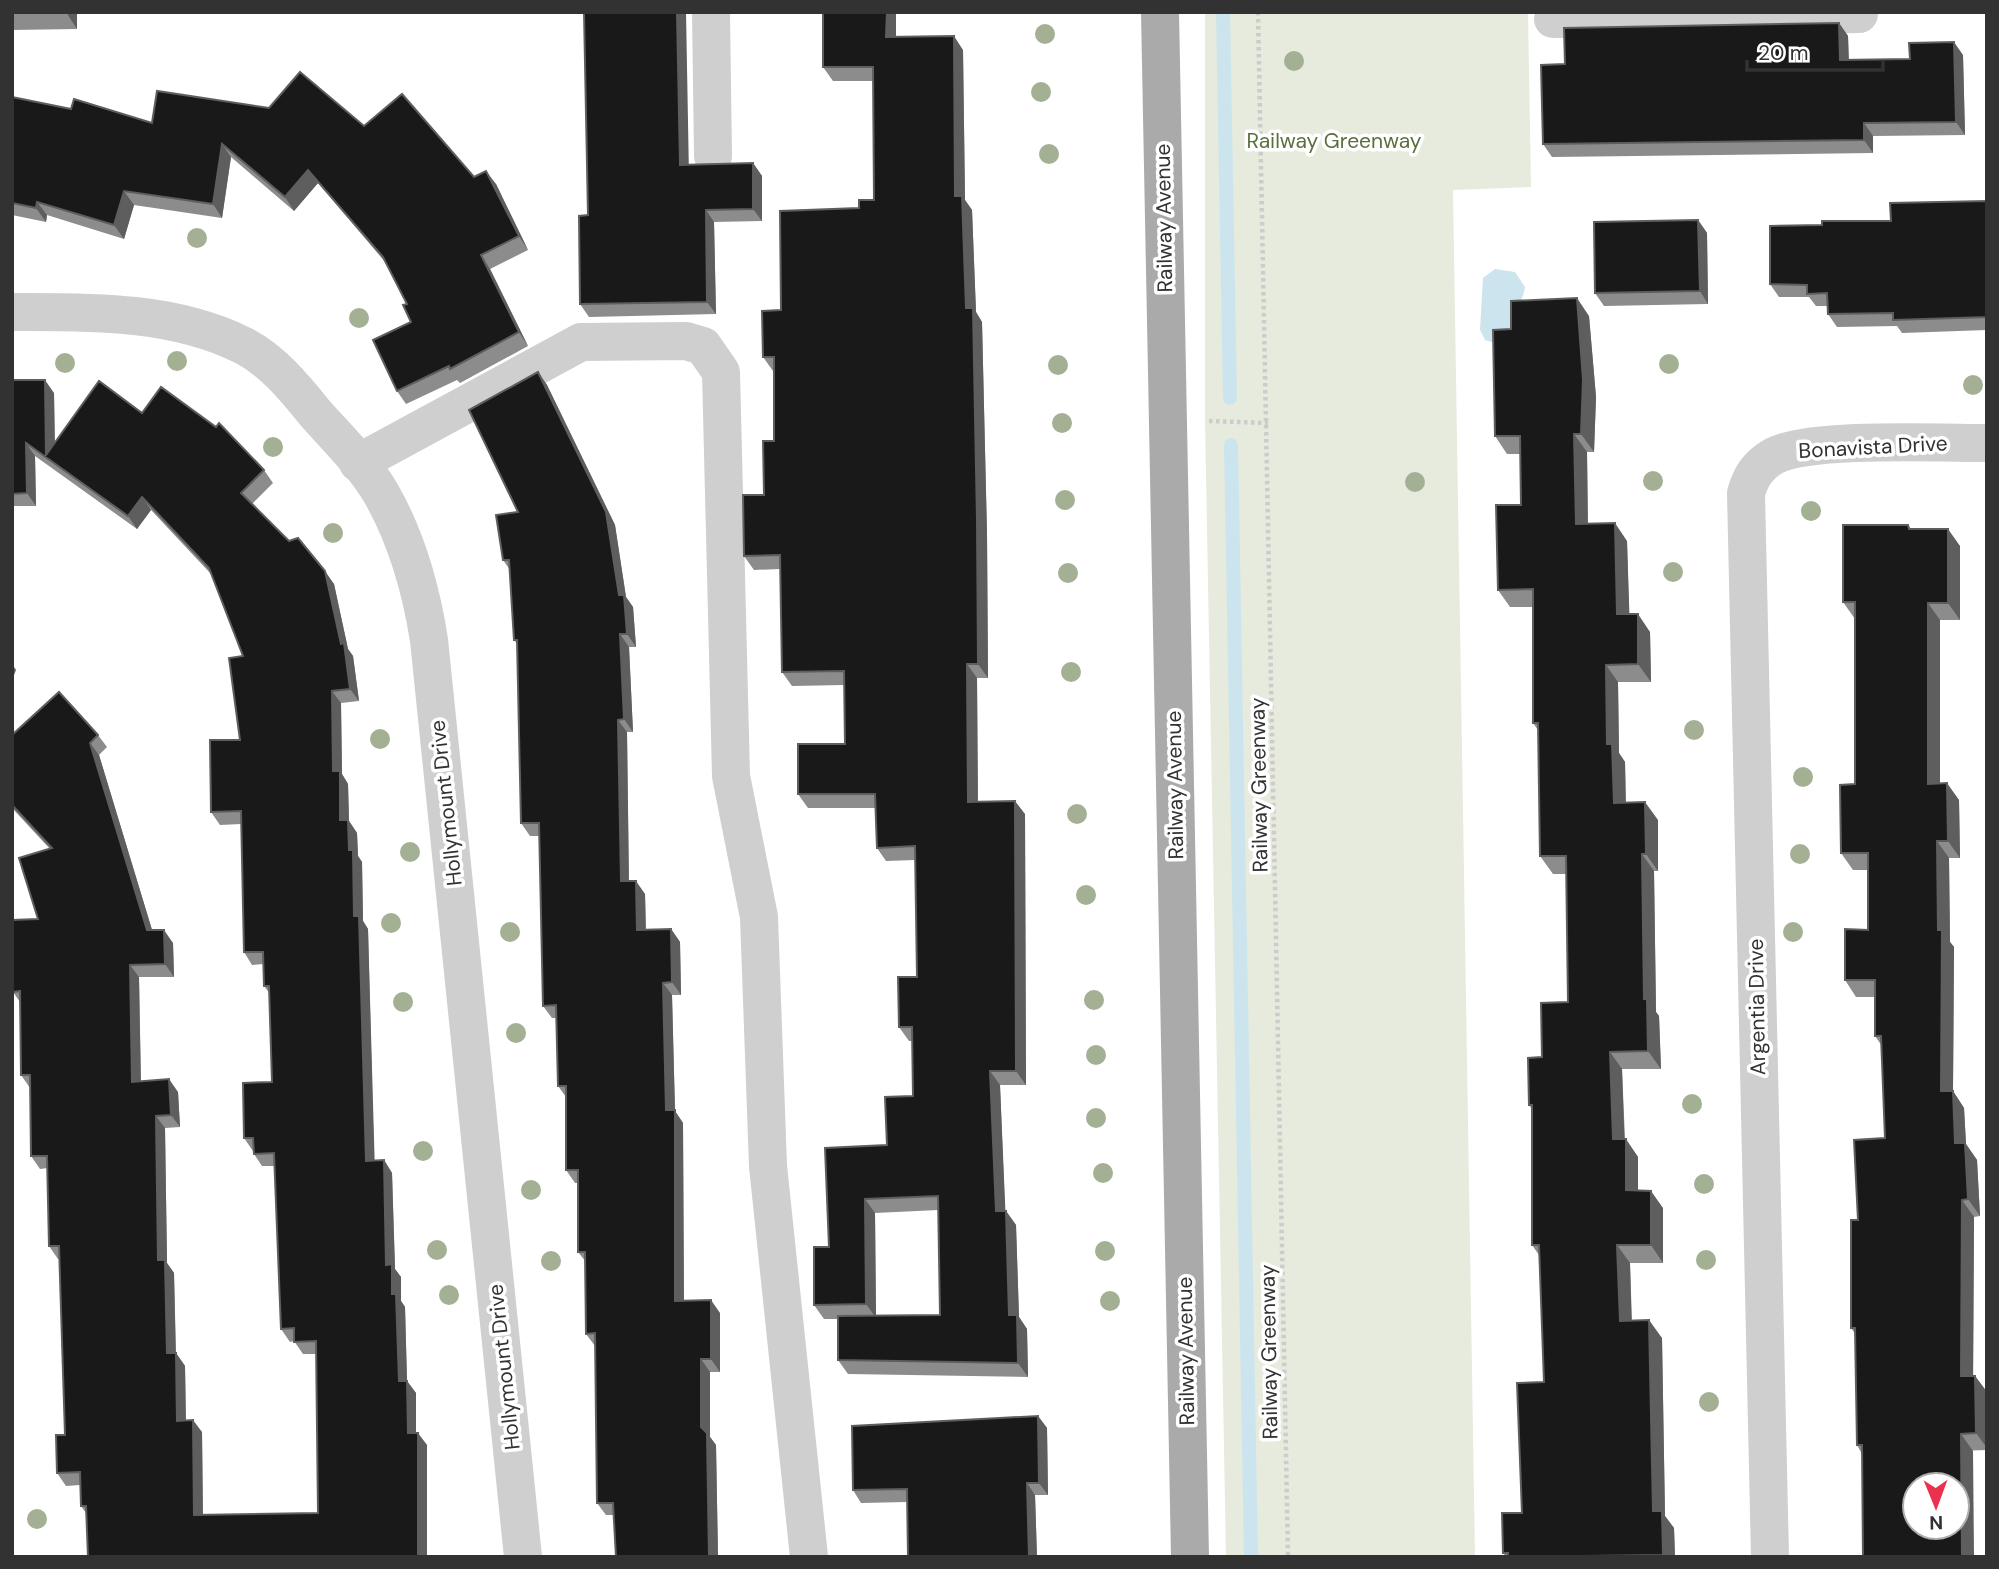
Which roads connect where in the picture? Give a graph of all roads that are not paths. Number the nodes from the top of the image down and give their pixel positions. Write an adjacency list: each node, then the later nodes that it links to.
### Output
1 (711, 12): 7 (street)
2 (1160, 12): 14 (main road, Railway Avenue)
3 (1689, 12): 6 (street)
4 (1713, 12): 5 (street)
5 (1859, 14)
6 (1553, 19)
7 (713, 156)
8 (12, 312): 10 (street, Hollymount Drive)
9 (1987, 443): 11 (street, Bonavista Drive)
10 (358, 463): 12 (street, Hollymount Drive); 13 (street)
11 (1762, 463): 15 (street, Argentia Drive)
12 (523, 1557)
13 (809, 1557)
14 (1190, 1557)
15 (1770, 1557)

